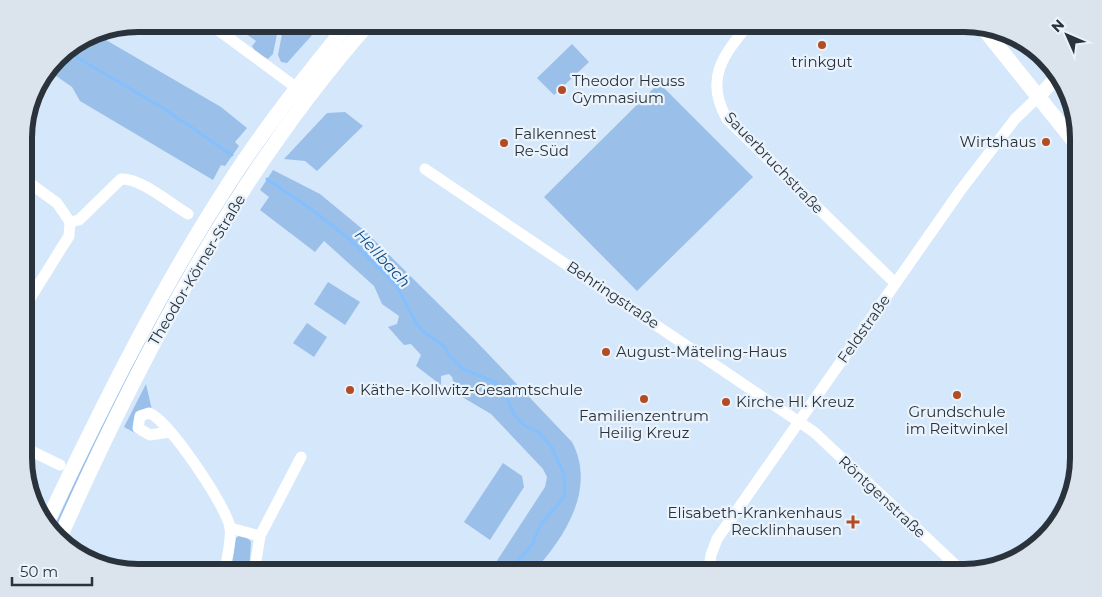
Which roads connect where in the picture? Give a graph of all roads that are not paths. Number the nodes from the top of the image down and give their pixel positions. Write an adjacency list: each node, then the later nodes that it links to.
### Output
1 (221, 32): 7 (street)
2 (341, 32): 21 (main road, Theodor-Körner-Straße)
3 (362, 32): 23 (main road, Theodor-Körner-Straße)
4 (743, 32): 14 (street, Sauerbruchstraße)
5 (990, 36): 8 (main road)
6 (1053, 82): 8 (street)
7 (290, 83)
8 (1039, 96): 9 (main road); 14 (street, Feldstraße)
9 (1070, 136)
10 (425, 169): 16 (street, Behringstraße)
11 (33, 185): 13 (street)
12 (188, 214): 13 (street)
13 (70, 222): 15 (street)
14 (896, 282): 16 (street, Feldstraße)
15 (33, 294)
16 (800, 421): 27 (street, Feldstraße); 28 (street, Röntgenstraße)
17 (169, 432): 22 (street)
18 (32, 451): 20 (street)
19 (301, 457): 24 (street)
20 (60, 465)
21 (50, 516)
22 (230, 528): 24 (street); 25 (street)
23 (63, 532)
24 (260, 536): 26 (street)
25 (226, 564)
26 (255, 564)
27 (710, 564)
28 (954, 564)

